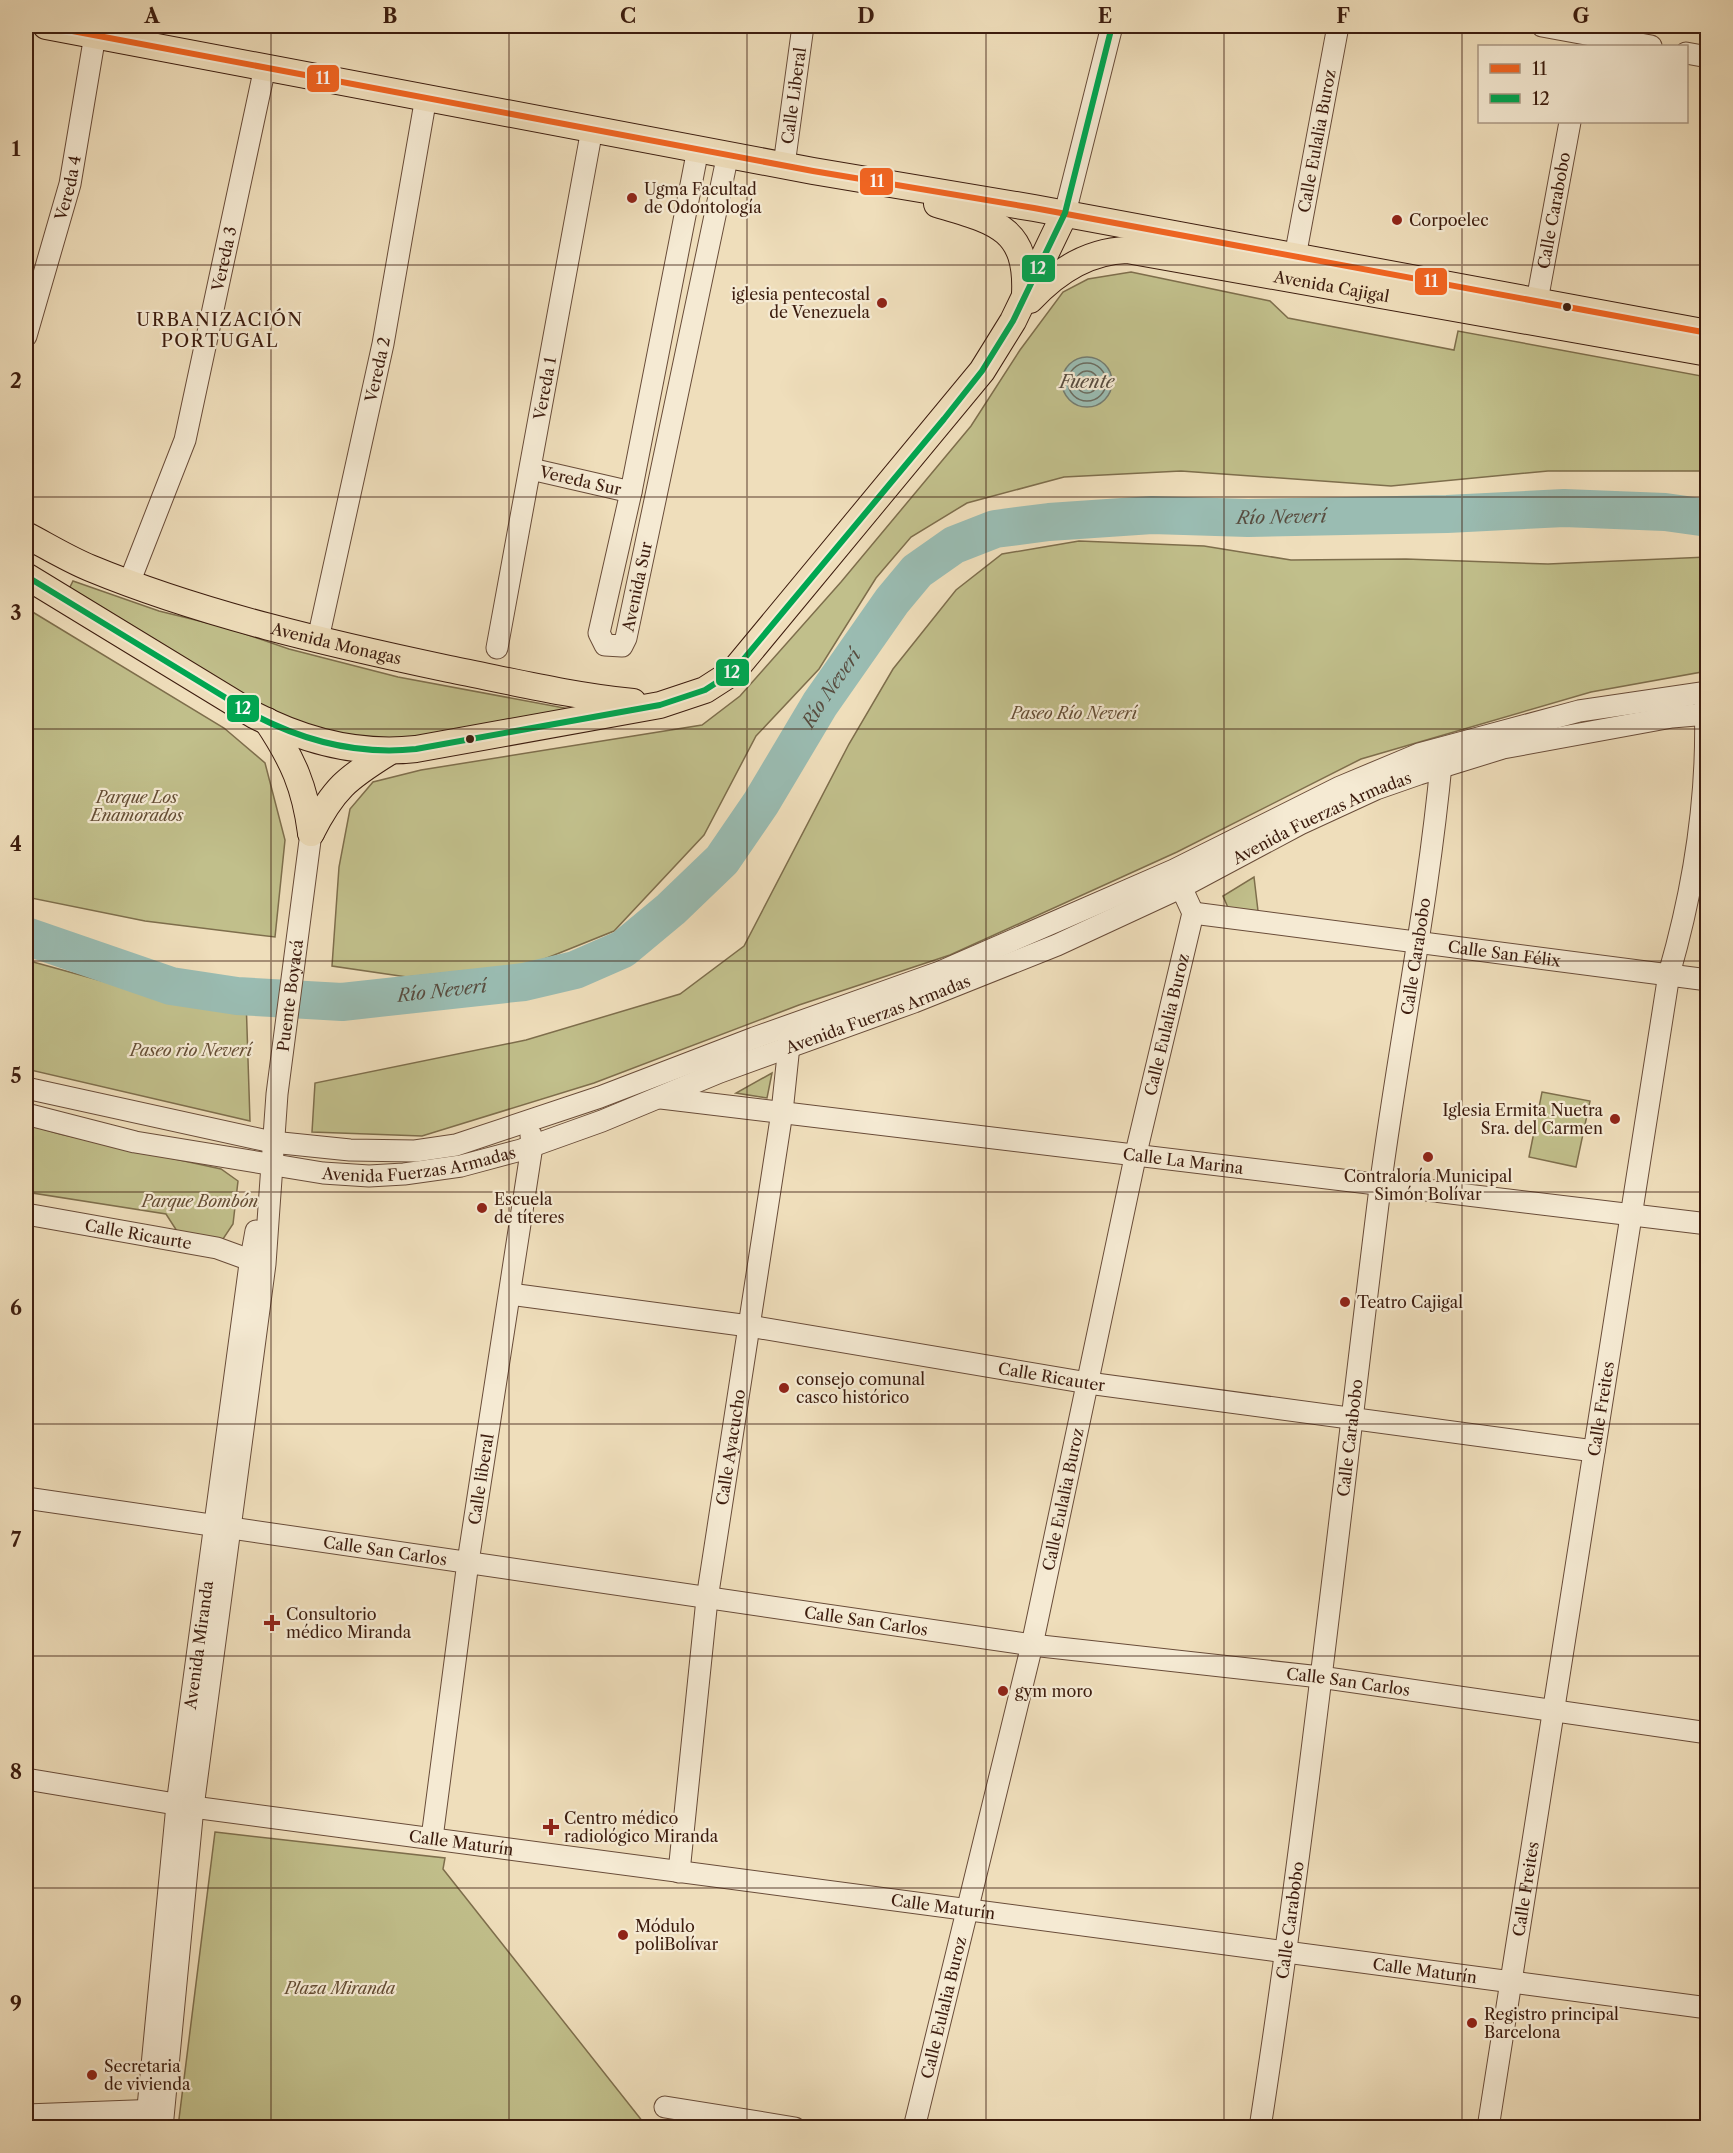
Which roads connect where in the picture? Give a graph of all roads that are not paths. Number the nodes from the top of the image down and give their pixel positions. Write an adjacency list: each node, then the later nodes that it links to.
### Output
1 (46, 26): 6 (main road, Avenida Cajigal)
2 (803, 26): 17 (street, Calle Liberal)
3 (1112, 26): 19 (street)
4 (1338, 26): 20 (street, Calle Eulalia Buroz)
5 (1542, 26): 7 (street)
6 (95, 35): 11 (main road, Avenida Cajigal); 25 (street, Vereda 4)
7 (1586, 35): 8 (street)
8 (1645, 45)
9 (1688, 53): 10 (street)
10 (1707, 57)
11 (265, 67): 12 (main road, Avenida Cajigal); 31 (street, Vereda 3)
12 (426, 97): 14 (main road, Avenida Cajigal); 32 (street, Vereda 2)
13 (1570, 123): 22 (street, Calle Carabobo)
14 (592, 129): 15 (main road, Avenida Cajigal); 27 (street, Vereda 1)
15 (699, 149): 16 (main road, Avenida Cajigal); 28 (street, Avenida Sur)
16 (728, 154): 17 (main road, Avenida Cajigal); 28 (street, Avenida Sur)
17 (784, 165): 18 (main road, Avenida Cajigal)
18 (831, 174): 19 (main road, Avenida Cajigal); 21 (main road)
19 (1065, 213): 20 (main road, Avenida Cajigal); 21 (main road, Avenida Monagas)
20 (1295, 256): 22 (main road, Avenida Cajigal)
21 (1025, 298): 23 (main road, Avenida Monagas)
22 (1537, 302): 24 (main road, Avenida Cajigal)
23 (1013, 321): 26 (main road, Avenida Cajigal); 35 (main road, Avenida Monagas)
24 (1707, 333)
25 (26, 336)
26 (1707, 353)
27 (531, 469): 28 (street, Vereda Sur); 33 (street, Vereda 1)
28 (631, 492)
29 (26, 535): 31 (main road, Avenida Monagas)
30 (26, 576): 37 (main road, Avenida Monagas)
31 (129, 583): 32 (main road, Avenida Monagas)
32 (318, 639): 35 (main road, Avenida Monagas)
33 (496, 648)
34 (1706, 692): 36 (street, Calle Freites); 39 (street, Avenida Fuerzas Armadas)
35 (660, 705): 38 (main road, Avenida Monagas)
36 (1706, 714): 39 (street, Avenida Fuerzas Armadas); 44 (street, Calle Freites)
37 (267, 721): 38 (main road, Avenida Monagas); 40 (main road)
38 (389, 752): 40 (main road)
39 (1442, 757): 41 (street, Avenida Fuerzas Armadas); 43 (street, Calle Carabobo)
40 (311, 833): 49 (street, Puente Boyacá)
41 (1177, 879): 42 (street); 46 (street, Avenida Fuerzas Armadas); 47 (street, Avenida Fuerzas Armadas)
42 (1193, 913): 43 (street, Calle San Félix); 56 (street, Calle Eulalia Buroz)
43 (1418, 942): 44 (street, Calle San Félix); 58 (street, Calle Carabobo)
44 (1670, 974): 45 (street, Calle San Félix); 60 (street, Calle Freites)
45 (1707, 980)
46 (793, 1024): 47 (street, Calle Ayacucho); 53 (street, Avenida Fuerzas Armadas)
47 (788, 1047): 50 (street, Avenida Fuerzas Armadas); 51 (street, Calle Ayacucho)
48 (26, 1088): 54 (street, Avenida Fuerzas Armadas)
49 (277, 1094): 54 (street, Avenida Miranda)
50 (661, 1098): 51 (street, Calle La Marina); 55 (street, Avenida Fuerzas Armadas)
51 (782, 1112): 56 (street, Calle La Marina); 64 (street, Calle Ayacucho)
52 (26, 1114): 57 (street, Avenida Fuerzas Armadas)
53 (530, 1121): 54 (street, Avenida Fuerzas Armadas); 55 (street, Calle liberal)
54 (272, 1142): 57 (street, Avenida Miranda)
55 (532, 1146): 57 (street, Avenida Fuerzas Armadas); 63 (street, Calle liberal)
56 (1136, 1153): 58 (street, Calle La Marina); 65 (street, Calle Eulalia Buroz)
57 (270, 1166): 62 (street, Avenida Miranda); 69 (street, Avenida Miranda)
58 (1381, 1184): 60 (street, Calle La Marina); 66 (street, Calle Carabobo)
59 (26, 1214): 62 (street, Calle Ricaurte)
60 (1631, 1214): 61 (street, Calle La Marina); 67 (street, Calle Freites)
61 (1707, 1224)
62 (250, 1260): 69 (street, Avenida Miranda)
63 (510, 1294): 64 (street, Calle Ricauter); 70 (street, Calle liberal)
64 (749, 1326): 65 (street, Calle Ricauter); 71 (street, Calle Ayacucho)
65 (1088, 1383): 66 (street, Calle Ricauter); 72 (street, Calle Eulalia Buroz)
66 (1353, 1418): 67 (street, Calle Ricauter); 73 (street, Calle Carabobo)
67 (1594, 1451): 74 (street, Calle Freites)
68 (26, 1498): 69 (street, Calle San Carlos)
69 (224, 1527): 70 (street, Calle San Carlos); 77 (street, Avenida Miranda)
70 (468, 1562): 71 (street, Calle San Carlos); 78 (street, Calle liberal)
71 (707, 1599): 72 (street, Calle San Carlos); 79 (street, Calle Ayacucho)
72 (1032, 1645): 73 (street, Calle San Carlos); 80 (street, Calle Eulalia Buroz)
73 (1320, 1677): 74 (street, Calle San Carlos); 81 (street, Calle Carabobo)
74 (1553, 1710): 75 (street, Calle San Carlos); 82 (street, Calle Freites)
75 (1707, 1733)
76 (26, 1779): 77 (street, Calle Maturín)
77 (185, 1806): 78 (street, Calle Maturín); 86 (street, Avenida Miranda)
78 (432, 1838): 79 (street, Calle Maturín)
79 (679, 1872): 80 (street, Calle Maturín)
80 (968, 1910): 81 (street, Calle Maturín); 88 (street, Calle Eulalia Buroz)
81 (1287, 1952): 82 (street, Calle Maturín); 89 (street, Calle Carabobo)
82 (1510, 1981): 83 (street, Calle Maturín); 90 (street, Calle Freites)
83 (1707, 2008)
84 (665, 2108): 87 (street)
85 (26, 2115): 86 (street)
86 (155, 2119)
87 (795, 2127)
88 (914, 2127)
89 (1260, 2127)
90 (1488, 2127)

